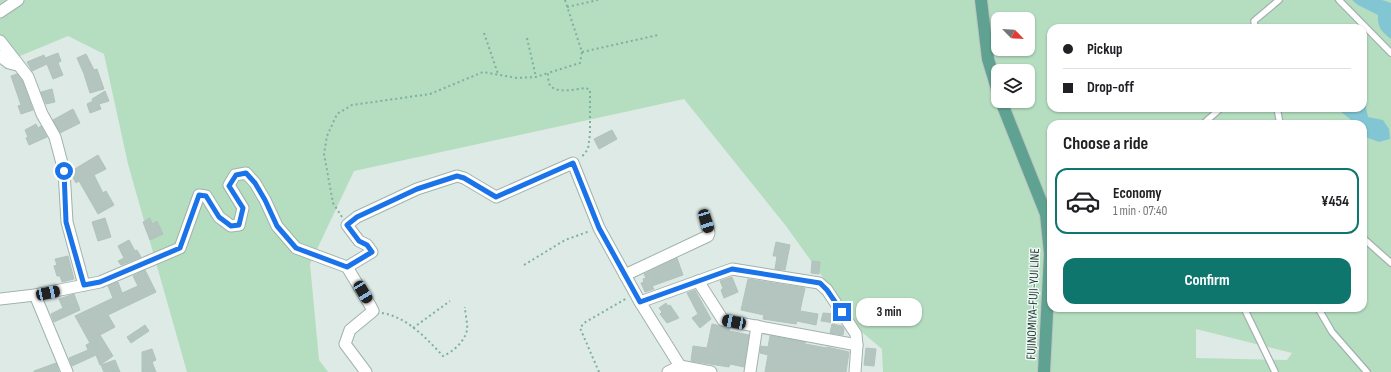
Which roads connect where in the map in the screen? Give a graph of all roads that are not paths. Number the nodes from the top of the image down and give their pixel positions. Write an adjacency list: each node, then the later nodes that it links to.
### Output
1 (18, 0): 5 (street)
2 (981, 0): 13 (main road)
3 (1279, 0): 6 (lane)
4 (1339, 0): 7 (lane)
5 (0, 12)
6 (1254, 24)
7 (1363, 24)
8 (1367, 29): 10 (lane)
9 (0, 41): 12 (street)
10 (1391, 53)
11 (0, 56): 12 (street)
12 (19, 66): 24 (street)
13 (991, 70)
14 (1004, 108): 18 (main road, FUJINOMIYA-FUJI-YUI LINE)
15 (1216, 112): 16 (lane)
16 (1208, 120)
17 (706, 221): 22 (street)
18 (1047, 224)
19 (1367, 242): 20 (lane)
20 (1391, 263)
21 (347, 267): 22 (street); 24 (street); 35 (street)
22 (625, 275): 26 (street)
23 (698, 281): 26 (street); 31 (street); 32 (street)
24 (84, 285): 25 (street)
25 (35, 296): 27 (street); 34 (street)
26 (638, 298): 33 (street)
27 (0, 299)
28 (1047, 312): 40 (main road, FUJINOMIYA-FUJI-YUI LINE)
29 (1246, 312): 41 (lane)
30 (1320, 312): 42 (lane)
31 (757, 326): 32 (street); 38 (street)
32 (857, 345): 39 (street)
33 (680, 369): 36 (street); 37 (street)
34 (67, 372)
35 (366, 372)
36 (668, 372)
37 (711, 372)
38 (750, 372)
39 (855, 372)
40 (1044, 372)
41 (1275, 372)
42 (1367, 372)

